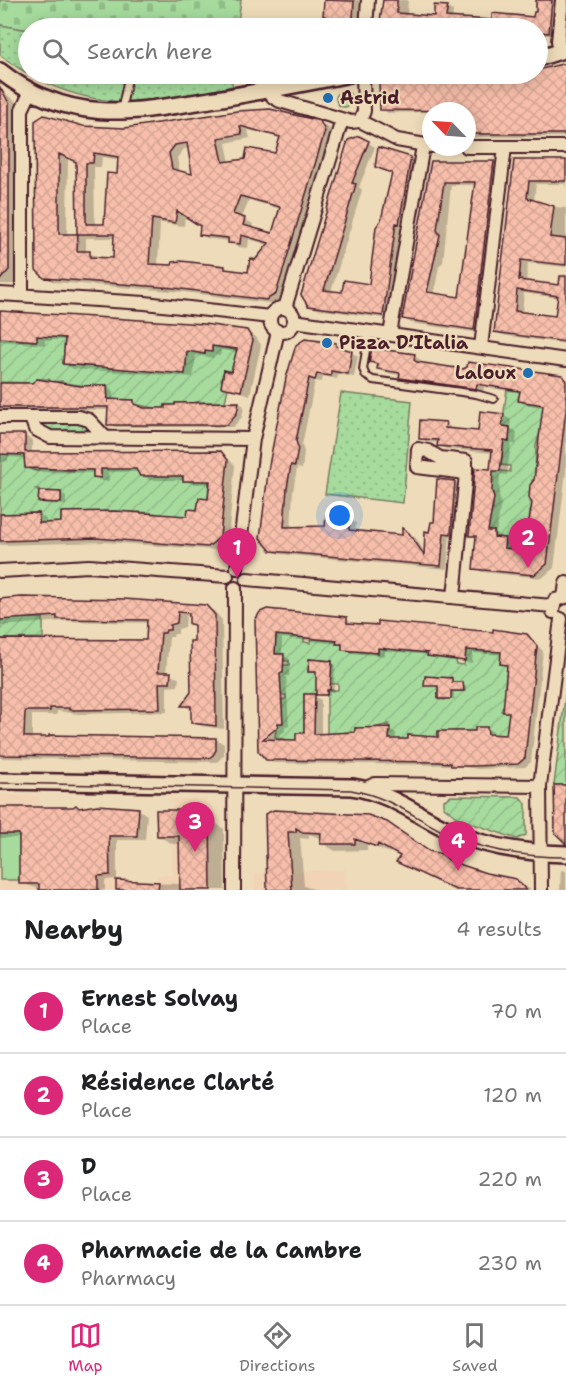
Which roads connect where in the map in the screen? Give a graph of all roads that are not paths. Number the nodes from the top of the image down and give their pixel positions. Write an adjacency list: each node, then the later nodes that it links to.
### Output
1 (368, 0): 3 (street)
2 (562, 0): 4 (street)
3 (367, 18)
4 (563, 50): 5 (street)
5 (548, 55)
6 (0, 71): 7 (street)
7 (18, 83)
8 (20, 84): 13 (street)
9 (127, 84): 14 (lane)
10 (301, 84): 12 (street)
11 (363, 84): 16 (street)
12 (271, 90): 14 (street); 15 (street)
13 (31, 91): 14 (street); 23 (street)
14 (121, 113)
15 (342, 120): 16 (street); 24 (street)
16 (360, 121): 17 (street)
17 (422, 145)
18 (476, 147): 19 (street)
19 (505, 147): 20 (street); 30 (street)
20 (566, 147)
21 (425, 156): 29 (street)
22 (0, 294): 23 (street)
23 (22, 295): 25 (street)
24 (285, 308): 25 (street); 26 (street)
25 (270, 317): 27 (street)
26 (294, 321): 27 (street); 28 (street)
27 (278, 331): 36 (street)
28 (369, 331): 29 (street); 32 (lane)
29 (390, 334): 30 (street)
30 (481, 347): 31 (street)
31 (566, 360)
32 (494, 399)
33 (0, 417): 34 (street)
34 (31, 418): 35 (street); 35 (street)
35 (106, 438): 36 (street)
36 (253, 439): 39 (street)
37 (466, 473): 43 (street)
38 (0, 571): 39 (street)
39 (232, 572): 40 (street); 42 (street)
40 (247, 579): 42 (street); 43 (street)
41 (566, 583): 44 (street)
42 (235, 588): 48 (street)
43 (454, 597): 45 (street)
44 (565, 597): 45 (street)
45 (552, 606): 46 (street)
46 (564, 618): 50 (street)
47 (0, 781): 48 (street)
48 (235, 784): 51 (street); 55 (street)
49 (407, 784): 50 (street); 51 (street); 52 (street)
50 (540, 786): 53 (street)
51 (364, 789): 52 (street)
52 (401, 803): 53 (street)
53 (538, 853): 54 (street); 56 (street)
54 (566, 854)
55 (234, 890)
56 (541, 890)

